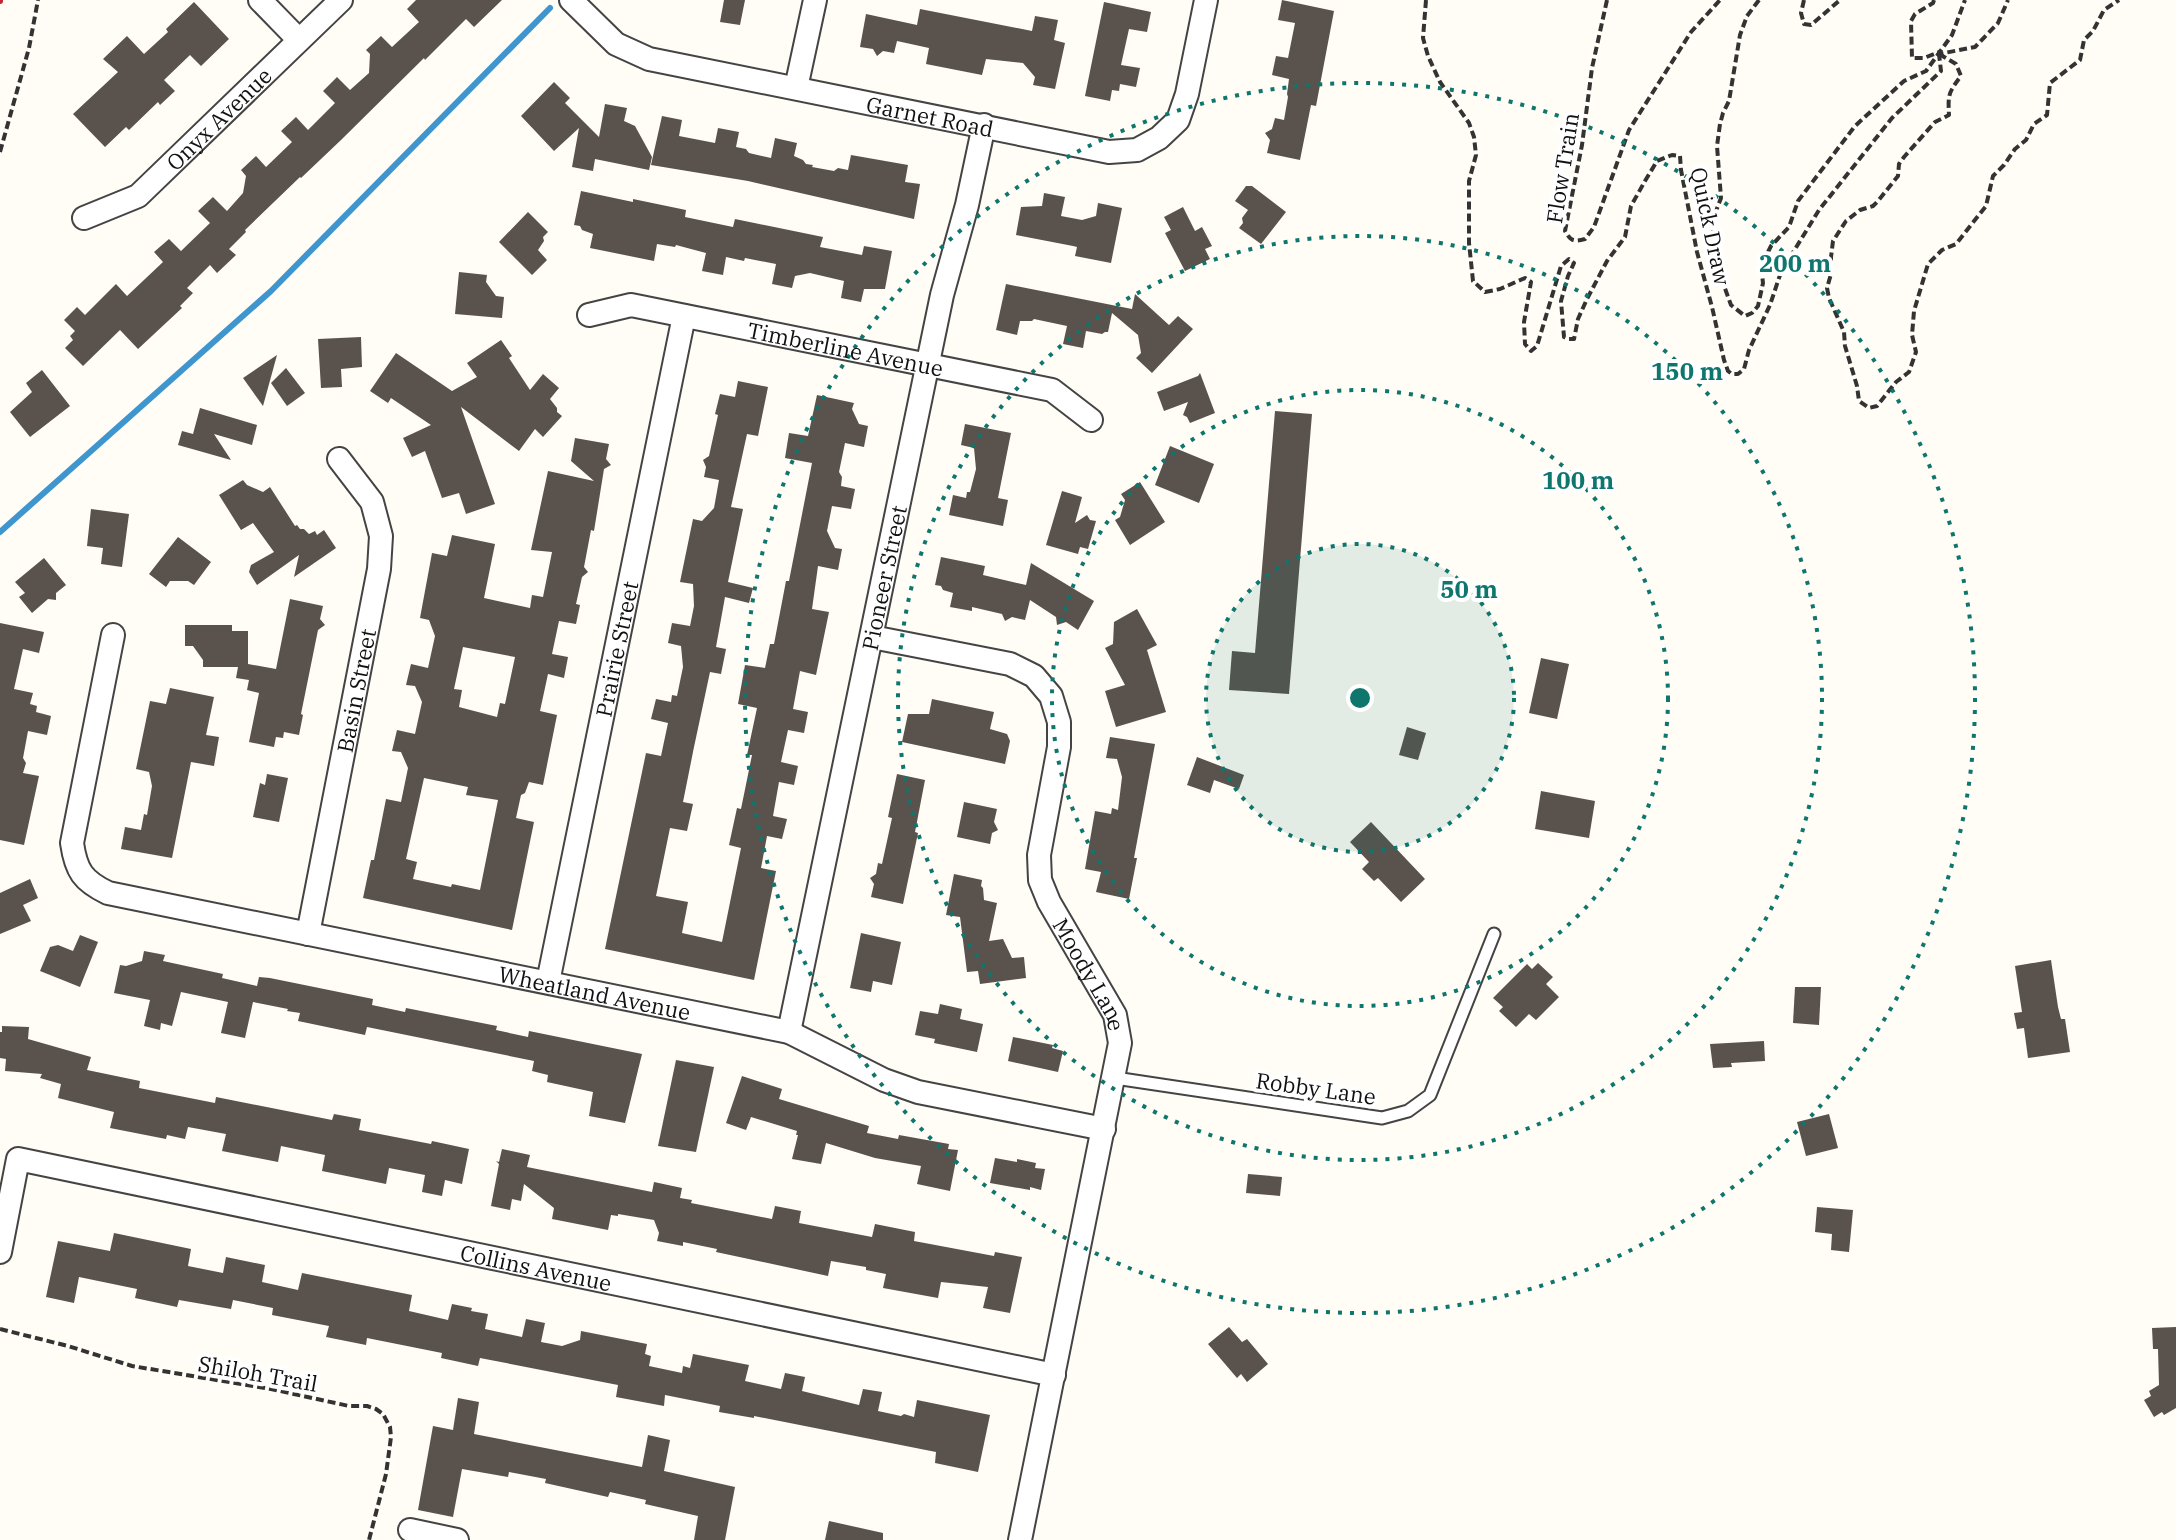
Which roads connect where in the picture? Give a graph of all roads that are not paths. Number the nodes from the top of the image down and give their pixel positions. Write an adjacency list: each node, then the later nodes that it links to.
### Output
1 (260, 0): 6 (street)
2 (341, 0): 6 (street, Onyx Avenue)
3 (571, 0): 7 (street, Garnet Road)
4 (815, 0): 7 (street)
5 (1206, 0): 8 (street, Garnet Road)
6 (299, 40): 9 (street, Onyx Avenue)
7 (796, 88): 8 (street, Garnet Road)
8 (984, 125): 12 (street, Pioneer Street)
9 (84, 218)
10 (589, 315): 11 (street, Timberline Avenue)
11 (684, 316): 12 (street, Timberline Avenue); 19 (street, Prairie Street)
12 (928, 365): 13 (street, Timberline Avenue); 16 (street, Pioneer Street)
13 (1091, 420)
14 (339, 459): 17 (street, Basin Street)
15 (113, 635): 17 (street, Wheatland Avenue)
16 (872, 637): 20 (street, Pioneer Street); 21 (street, Moody Lane)
17 (308, 934): 19 (street, Wheatland Avenue)
18 (1494, 934): 21 (lane, Robby Lane)
19 (548, 982): 20 (street, Wheatland Avenue)
20 (789, 1032): 22 (street, Wheatland Avenue)
21 (1115, 1078): 22 (street, Moody Lane)
22 (1104, 1129): 24 (street, Moody Lane)
23 (0, 1252): 24 (street, Collins Avenue)
24 (1054, 1375): 27 (street, Moody Lane)
25 (410, 1530): 26 (street)
26 (457, 1540)
27 (1020, 1540)

